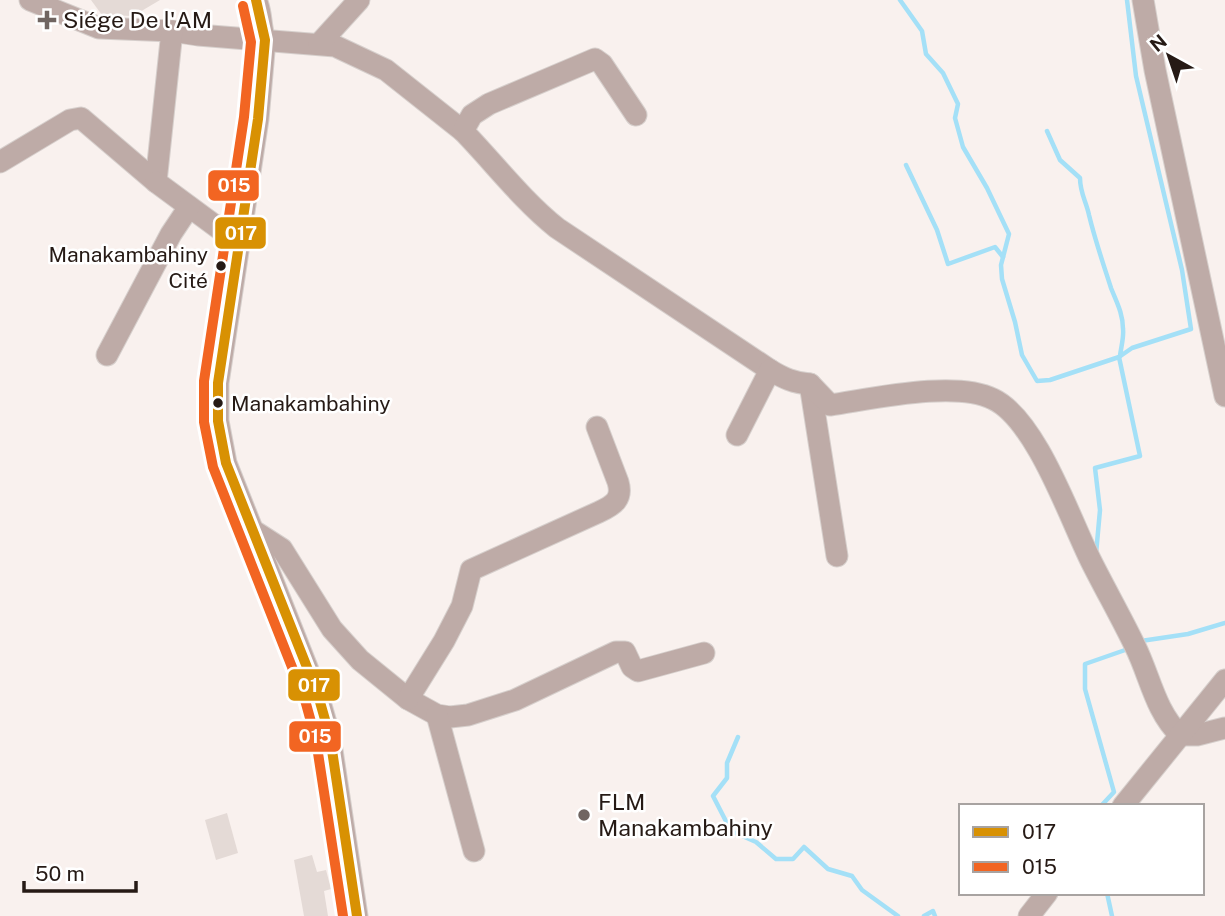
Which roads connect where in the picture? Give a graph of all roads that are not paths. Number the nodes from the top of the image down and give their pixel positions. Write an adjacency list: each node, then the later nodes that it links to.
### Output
1 (30, 0): 5 (street)
2 (256, 0): 6 (street)
3 (359, 0): 7 (street)
4 (1143, 0): 17 (street)
5 (172, 31): 6 (street); 11 (street)
6 (265, 40): 7 (street); 13 (street)
7 (319, 44): 9 (street)
8 (636, 115): 9 (street)
9 (463, 131): 15 (street)
10 (0, 162): 11 (street)
11 (156, 182): 12 (street)
12 (189, 207): 13 (street); 14 (street)
13 (240, 244): 20 (street)
14 (107, 355)
15 (770, 370): 16 (street); 19 (street)
16 (810, 384): 21 (street); 27 (street)
17 (1225, 396)
18 (597, 427): 24 (street)
19 (737, 435)
20 (254, 531): 24 (street); 31 (street)
21 (837, 556)
22 (704, 653): 25 (street)
23 (1225, 680): 27 (street)
24 (408, 699): 25 (street)
25 (437, 715): 29 (street)
26 (1225, 728): 27 (street)
27 (1180, 735): 28 (street)
28 (1125, 804)
29 (474, 851)
30 (1045, 895): 32 (street)
31 (357, 916)
32 (1030, 916)

